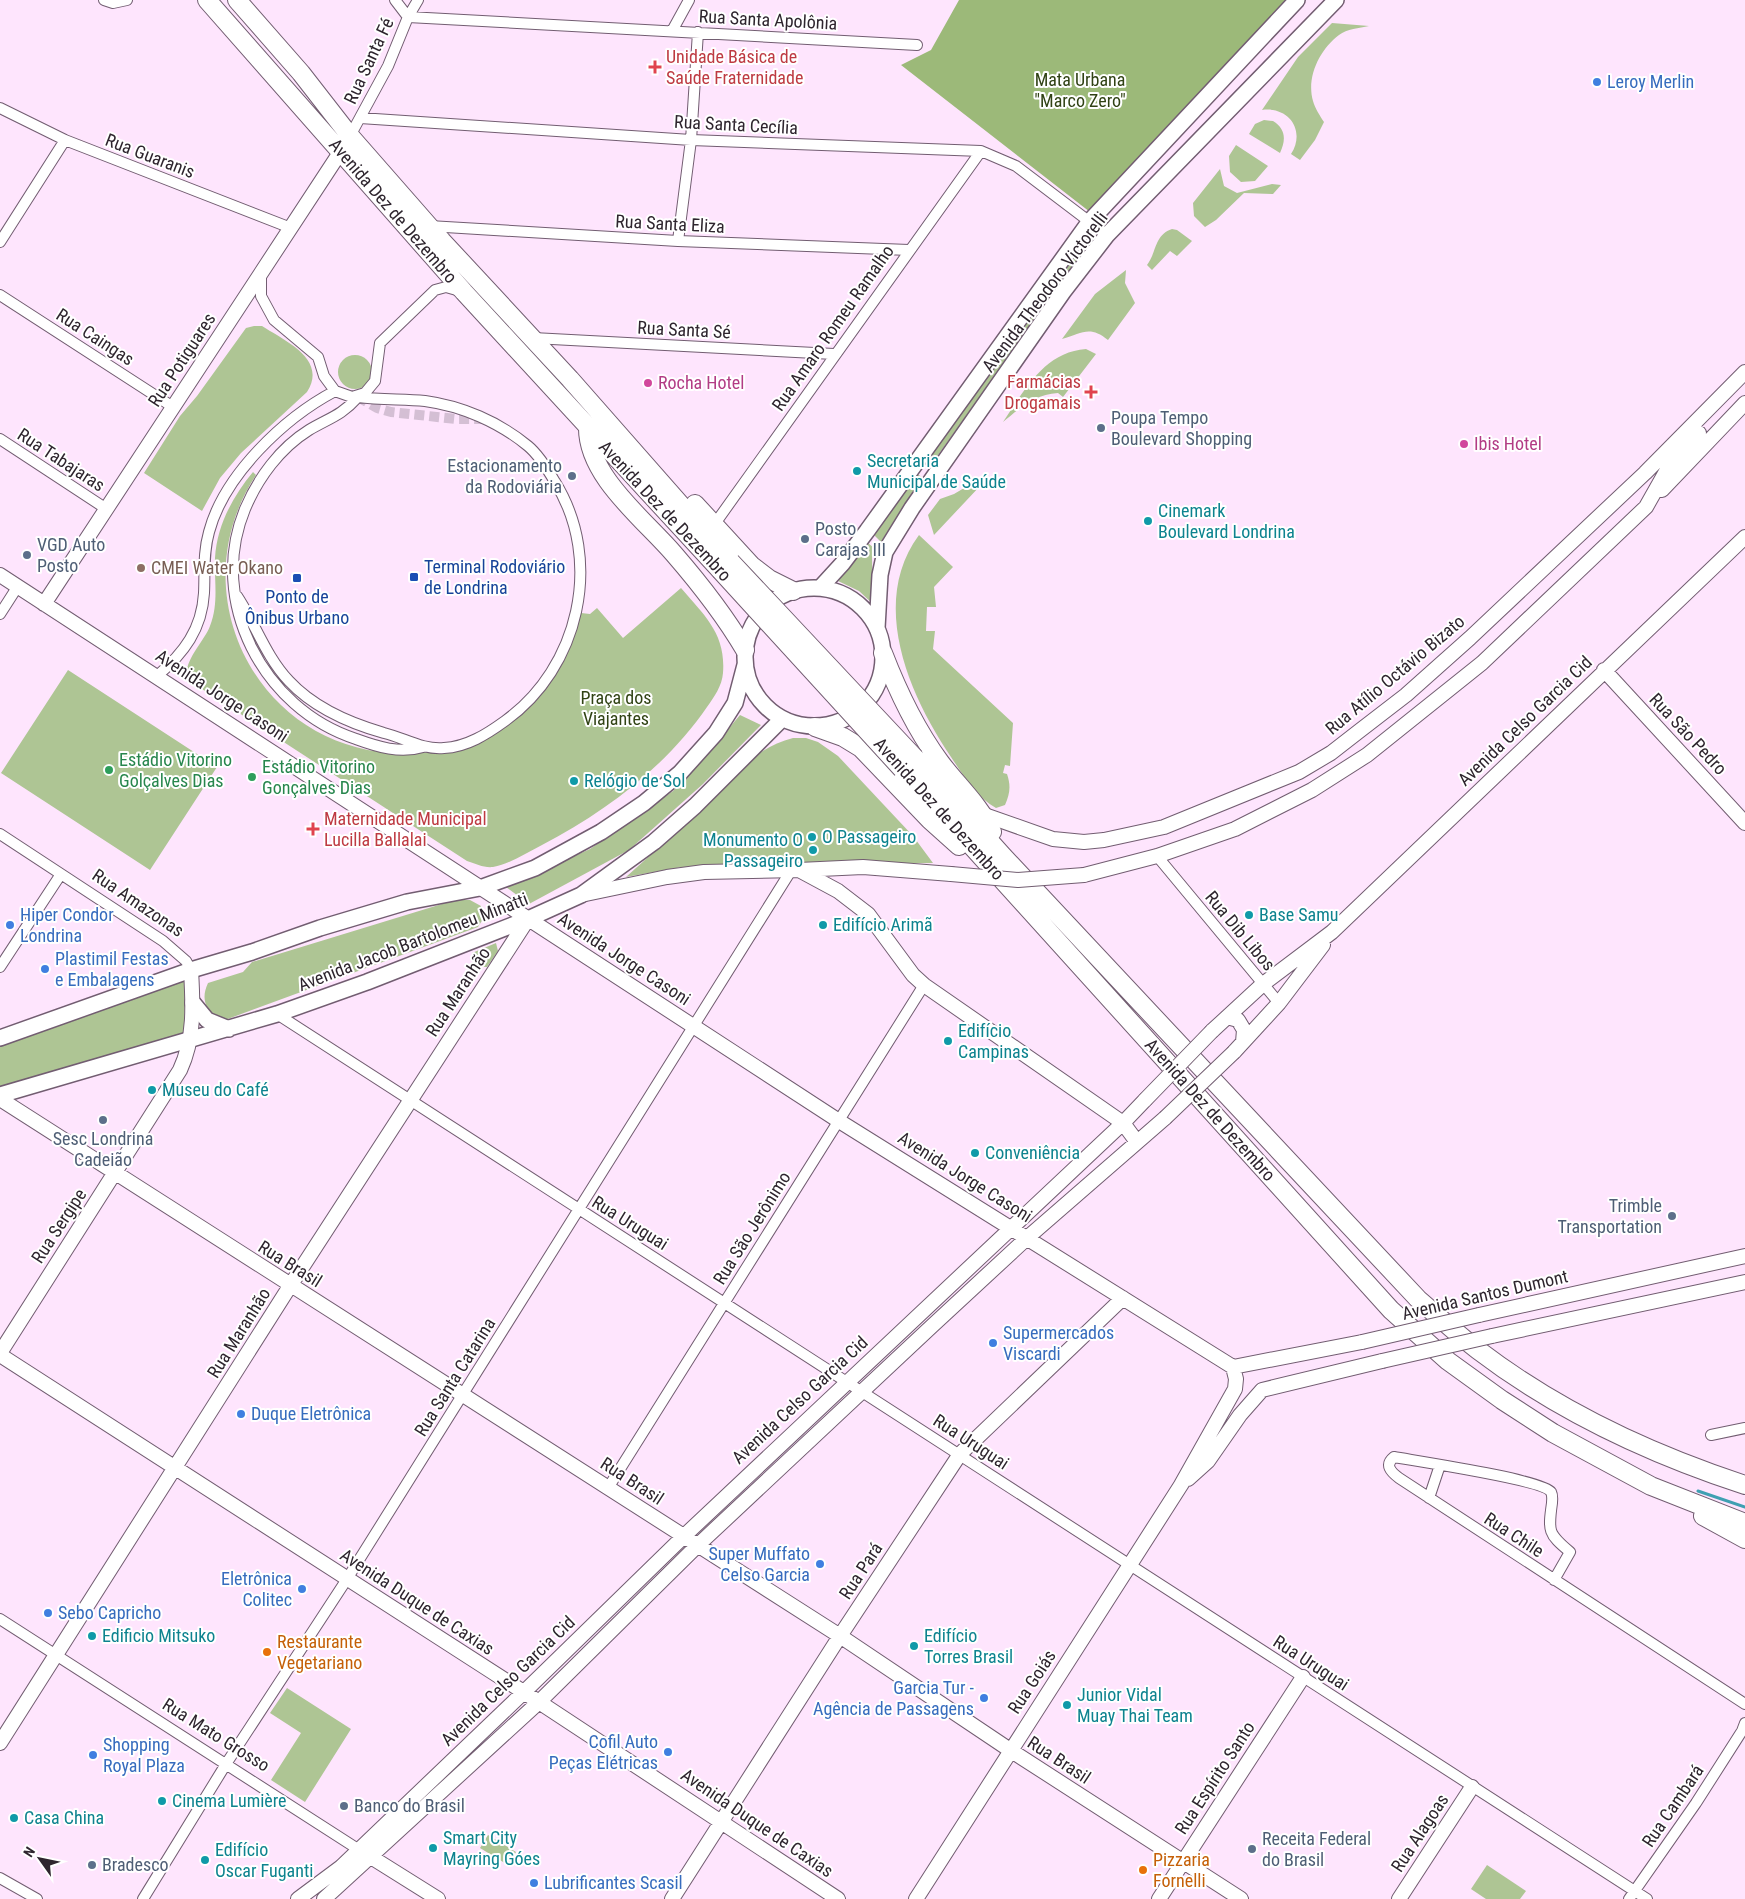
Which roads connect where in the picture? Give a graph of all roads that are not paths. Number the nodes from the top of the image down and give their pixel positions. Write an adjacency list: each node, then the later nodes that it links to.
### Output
1 (104, 0): 2 (street)
2 (127, 0)
3 (207, 0): 19 (highway, Avenida Dez de Dezembro)
4 (237, 0): 16 (highway, Avenida Dez de Dezembro)
5 (395, 0): 10 (street)
6 (418, 0): 10 (street, Rua Santa Fé)
7 (689, 0): 11 (street)
8 (1297, 0): 21 (main road, Avenida Theodoro Victorelli)
9 (1336, 0): 24 (main road, Avenida Theodoro Victorelli)
10 (408, 17): 11 (street, Rua Santa Apolônia); 15 (street, Rua Santa Fé)
11 (672, 31): 12 (street, Rua Santa Apolônia)
12 (698, 32): 13 (street, Rua Santa Apolônia); 18 (street)
13 (917, 45)
14 (0, 108): 17 (street, Rua Guaranis)
15 (360, 118): 16 (street, Rua Santa Fé); 18 (street, Rua Santa Cecília)
16 (350, 136): 19 (street, Rua Potiguares); 22 (highway, Avenida Dez de Dezembro)
17 (65, 140): 23 (street, Rua Guaranis); 26 (street)
18 (691, 140): 20 (street, Rua Santa Cecília); 25 (street)
19 (340, 151): 23 (street, Rua Potiguares); 29 (highway, Avenida Dez de Dezembro)
20 (981, 152): 21 (street, Rua Santa Cecília); 27 (street, Rua Amaro Romeu Ramalho)
21 (1090, 221): 24 (street, Rua Santa Cecília); 47 (main road, Avenida Theodoro Victorelli)
22 (429, 226): 25 (street, Rua Santa Eliza); 31 (highway, Avenida Dez de Dezembro)
23 (291, 228): 28 (street, Rua Potiguares)
24 (1107, 235): 52 (main road, Avenida Theodoro Victorelli)
25 (678, 241): 27 (street, Rua Santa Eliza)
26 (0, 242)
27 (909, 250): 32 (street, Rua Amaro Romeu Ramalho)
28 (261, 273): 34 (street); 37 (street, Rua Potiguares)
29 (464, 292): 35 (street); 39 (highway, Avenida Dez de Dezembro)
30 (0, 295): 37 (street, Rua Caingas)
31 (533, 338): 32 (street, Rua Santa Sé); 39 (highway, Avenida Dez de Dezembro)
32 (834, 354): 43 (street, Rua Amaro Romeu Ramalho)
33 (1745, 372): 38 (street, Rua Atílio Octávio Bizato)
34 (334, 391): 35 (street); 56 (street)
35 (358, 397): 49 (street); 59 (street)
36 (1745, 403): 41 (street)
37 (173, 407): 42 (street, Rua Potiguares)
38 (1713, 407): 41 (street); 61 (street, Rua Atílio Octávio Bizato)
39 (595, 422): 43 (highway); 54 (highway); 60 (highway, Avenida Dez de Dezembro, bridge)
40 (0, 439): 42 (street, Rua Tabajaras)
41 (1646, 506): 64 (street)
42 (105, 508): 50 (street, Rua Potiguares)
43 (714, 525): 48 (highway)
44 (1745, 537): 55 (street, Avenida Celso Garcia Cid)
45 (0, 575): 46 (street, Avenida Jorge Casoni)
46 (18, 586): 50 (street, Avenida Jorge Casoni); 51 (street)
47 (820, 588): 48 (main road); 52 (main road)
48 (793, 591): 54 (main road)
49 (237, 596): 59 (street); 59 (street)
50 (44, 604): 56 (street, Avenida Jorge Casoni)
51 (0, 614)
52 (877, 628): 53 (main road)
53 (883, 653): 58 (main road); 61 (highway)
54 (745, 657): 57 (main road); 69 (main road, Avenida Jacob Bartolomeu Minatti)
55 (1604, 670): 62 (street, Rua São Pedro); 72 (street, Avenida Celso Garcia Cid)
56 (158, 676): 69 (street, Avenida Jorge Casoni)
57 (782, 719): 58 (main road); 70 (main road, Avenida Jacob Bartolomeu Minatti)
58 (814, 726): 68 (highway)
59 (423, 747)
60 (908, 764): 65 (highway, Avenida Dez de Dezembro); 68 (highway, Avenida Dez de Dezembro)
61 (982, 814): 65 (highway)
62 (1745, 824)
63 (0, 834): 67 (street, Rua Amazonas)
64 (1157, 856): 66 (street, bridge); 75 (street, Rua Dib Libos)
65 (1004, 858): 117 (highway, Avenida Dez de Dezembro)
66 (796, 869): 70 (street); 76 (street); 81 (street, Rua Santa Catarina)
67 (61, 874): 73 (street); 74 (street, Rua Amazonas)
68 (1000, 877): 121 (highway, Avenida Dez de Dezembro)
69 (480, 888): 71 (street, Avenida Jorge Casoni); 74 (main road, Avenida Jacob Bartolomeu Minatti)
70 (581, 895): 71 (main road, Avenida Jacob Bartolomeu Minatti)
71 (528, 919): 79 (main road, Avenida Jacob Bartolomeu Minatti); 81 (street, Avenida Jorge Casoni); 88 (street, Rua Maranhão)
72 (1332, 932): 75 (street, Avenida Celso Garcia Cid); 78 (street, Avenida Celso Garcia Cid)
73 (0, 967)
74 (191, 970): 77 (street); 83 (main road, Avenida Jacob Bartolomeu Minatti)
75 (1262, 984): 78 (street, Rua Dib Libos); 80 (street, Avenida Celso Garcia Cid)
76 (924, 985): 89 (street, Rua São Jerônimo); 90 (street)
77 (193, 1003): 82 (main road); 84 (street)
78 (1278, 1003): 85 (street, Avenida Celso Garcia Cid)
79 (277, 1014): 82 (main road, Avenida Jacob Bartolomeu Minatti); 88 (street, Rua Uruguai)
80 (1227, 1017): 85 (street); 90 (street, Avenida Celso Garcia Cid, bridge)
81 (694, 1028): 89 (street, Avenida Jorge Casoni); 93 (street, Rua Santa Catarina)
82 (229, 1029): 84 (main road, Avenida Jacob Bartolomeu Minatti)
83 (0, 1038)
84 (190, 1040): 86 (main road, Avenida Jacob Bartolomeu Minatti); 92 (street, Rua Sergipe)
85 (1238, 1047): 91 (street, Avenida Celso Garcia Cid, bridge)
86 (0, 1095)
87 (0, 1099): 92 (street, Rua Brasil)
88 (410, 1100): 93 (street, Rua Uruguai); 98 (street, Rua Maranhão)
89 (839, 1121): 94 (street, Avenida Jorge Casoni); 100 (street, Rua São Jerônimo)
90 (1123, 1123): 91 (street); 94 (street, Avenida Celso Garcia Cid)
91 (1137, 1142): 95 (street, Avenida Celso Garcia Cid)
92 (115, 1174): 98 (street, Rua Brasil); 105 (street, Rua Sergipe)
93 (580, 1210): 100 (street, Rua Uruguai); 109 (street, Rua Santa Catarina)
94 (1010, 1228): 95 (street, Avenida Jorge Casoni); 101 (street, Avenida Celso Garcia Cid)
95 (1026, 1238): 99 (street, Avenida Jorge Casoni); 102 (street, Avenida Celso Garcia Cid)
96 (1745, 1256): 106 (street, Avenida Santos Dumont, bridge)
97 (1745, 1282): 119 (street, Rua Goiás, bridge)
98 (290, 1286): 109 (street, Rua Brasil); 116 (street, Rua Maranhão)
99 (1123, 1298): 106 (street, Avenida Jorge Casoni); 113 (street, Rua Pará)
100 (725, 1301): 107 (street, Rua Uruguai); 122 (street, Rua São Jerônimo)
101 (923, 1310): 102 (street); 103 (street, Avenida Celso Garcia Cid)
102 (932, 1326): 104 (street, Avenida Celso Garcia Cid)
103 (891, 1340): 104 (street); 107 (street, Avenida Celso Garcia Cid)
104 (902, 1353): 108 (street, Avenida Celso Garcia Cid)
105 (0, 1354): 116 (street, Avenida Duque de Caxias)
106 (1233, 1367): 119 (street, Rua Goiás)
107 (847, 1382): 108 (street, Rua Uruguai); 112 (street, Avenida Celso Garcia Cid)
108 (861, 1392): 113 (street, Rua Uruguai); 114 (street, Avenida Celso Garcia Cid)
109 (462, 1395): 122 (street, Rua Brasil); 129 (street, Rua Santa Catarina)
110 (1745, 1428): 111 (street)
111 (1711, 1435)
112 (777, 1448): 114 (street); 125 (street, Avenida Celso Garcia Cid)
113 (960, 1454): 128 (street, Rua Uruguai); 134 (street, Rua Pará)
114 (789, 1461): 127 (street, Avenida Celso Garcia Cid)
115 (1440, 1465): 123 (street); 123 (street, Rua Chile); 130 (street, Rua Chile)
116 (176, 1468): 129 (street, Avenida Duque de Caxias); 136 (street, Rua Maranhão)
117 (1720, 1477): 118 (highway); 120 (highway, Avenida Dez de Dezembro)
118 (1745, 1478)
119 (1180, 1485): 128 (street, Rua Goiás)
120 (1745, 1485)
121 (1651, 1486): 124 (highway, Avenida Dez de Dezembro); 126 (highway)
122 (608, 1488): 125 (street, Rua Brasil)
123 (1429, 1498): 130 (street, Rua Chile)
124 (1745, 1523)
125 (683, 1537): 127 (street, Rua Brasil); 131 (street, Avenida Celso Garcia Cid)
126 (1745, 1539)
127 (697, 1546): 132 (street, Avenida Celso Garcia Cid); 134 (street, Rua Brasil)
128 (1130, 1564): 138 (street, Rua Uruguai); 145 (street, Rua Goiás)
129 (347, 1579): 139 (street, Avenida Duque de Caxias); 146 (street, Rua Santa Catarina)
130 (1554, 1580): 141 (street, Rua Chile)
131 (618, 1600): 132 (street); 135 (street, Avenida Celso Garcia Cid)
132 (631, 1611): 137 (street, Avenida Celso Garcia Cid)
133 (0, 1619): 136 (street, Rua Mato Grosso)
134 (840, 1636): 145 (street, Rua Brasil); 148 (street, Rua Pará)
135 (572, 1646): 137 (street); 139 (street, Avenida Celso Garcia Cid)
136 (55, 1655): 144 (street, Rua Maranhão); 146 (street, Rua Mato Grosso)
137 (584, 1657): 140 (street, Avenida Celso Garcia Cid)
138 (1303, 1677): 147 (street, Rua Uruguai); 150 (street, Rua Espírito Santo)
139 (524, 1692): 140 (street, Avenida Duque de Caxias); 149 (street, Avenida Celso Garcia Cid)
140 (539, 1702): 148 (street, Avenida Duque de Caxias); 149 (street, Avenida Celso Garcia Cid)
141 (1741, 1702): 142 (street)
142 (1745, 1713)
143 (1744, 1728): 152 (street, Rua Cambará)
144 (0, 1743)
145 (1010, 1750): 150 (street, Rua Brasil); 160 (street, Rua Goiás)
146 (226, 1764): 149 (street, Rua Mato Grosso); 155 (street, Rua Santa Catarina)
147 (1472, 1787): 152 (street, Rua Uruguai); 163 (street, Rua Alagoas)
148 (722, 1822): 158 (street, Rua Pará); 159 (street, Avenida Duque de Caxias)
149 (366, 1853): 153 (street, Rua Mato Grosso); 156 (street, Avenida Celso Garcia Cid); 157 (street, Avenida Celso Garcia Cid)
150 (1183, 1862): 161 (street, Rua Espírito Santo); 162 (street, Rua Brasil)
151 (0, 1878): 154 (street)
152 (1631, 1895): 164 (street, Rua Uruguai)
153 (430, 1897)
154 (37, 1899)
155 (143, 1899)
156 (298, 1899)
157 (324, 1899)
158 (672, 1899)
159 (838, 1899)
160 (916, 1899)
161 (1159, 1899)
162 (1241, 1899)
163 (1399, 1899)
164 (1647, 1899)

